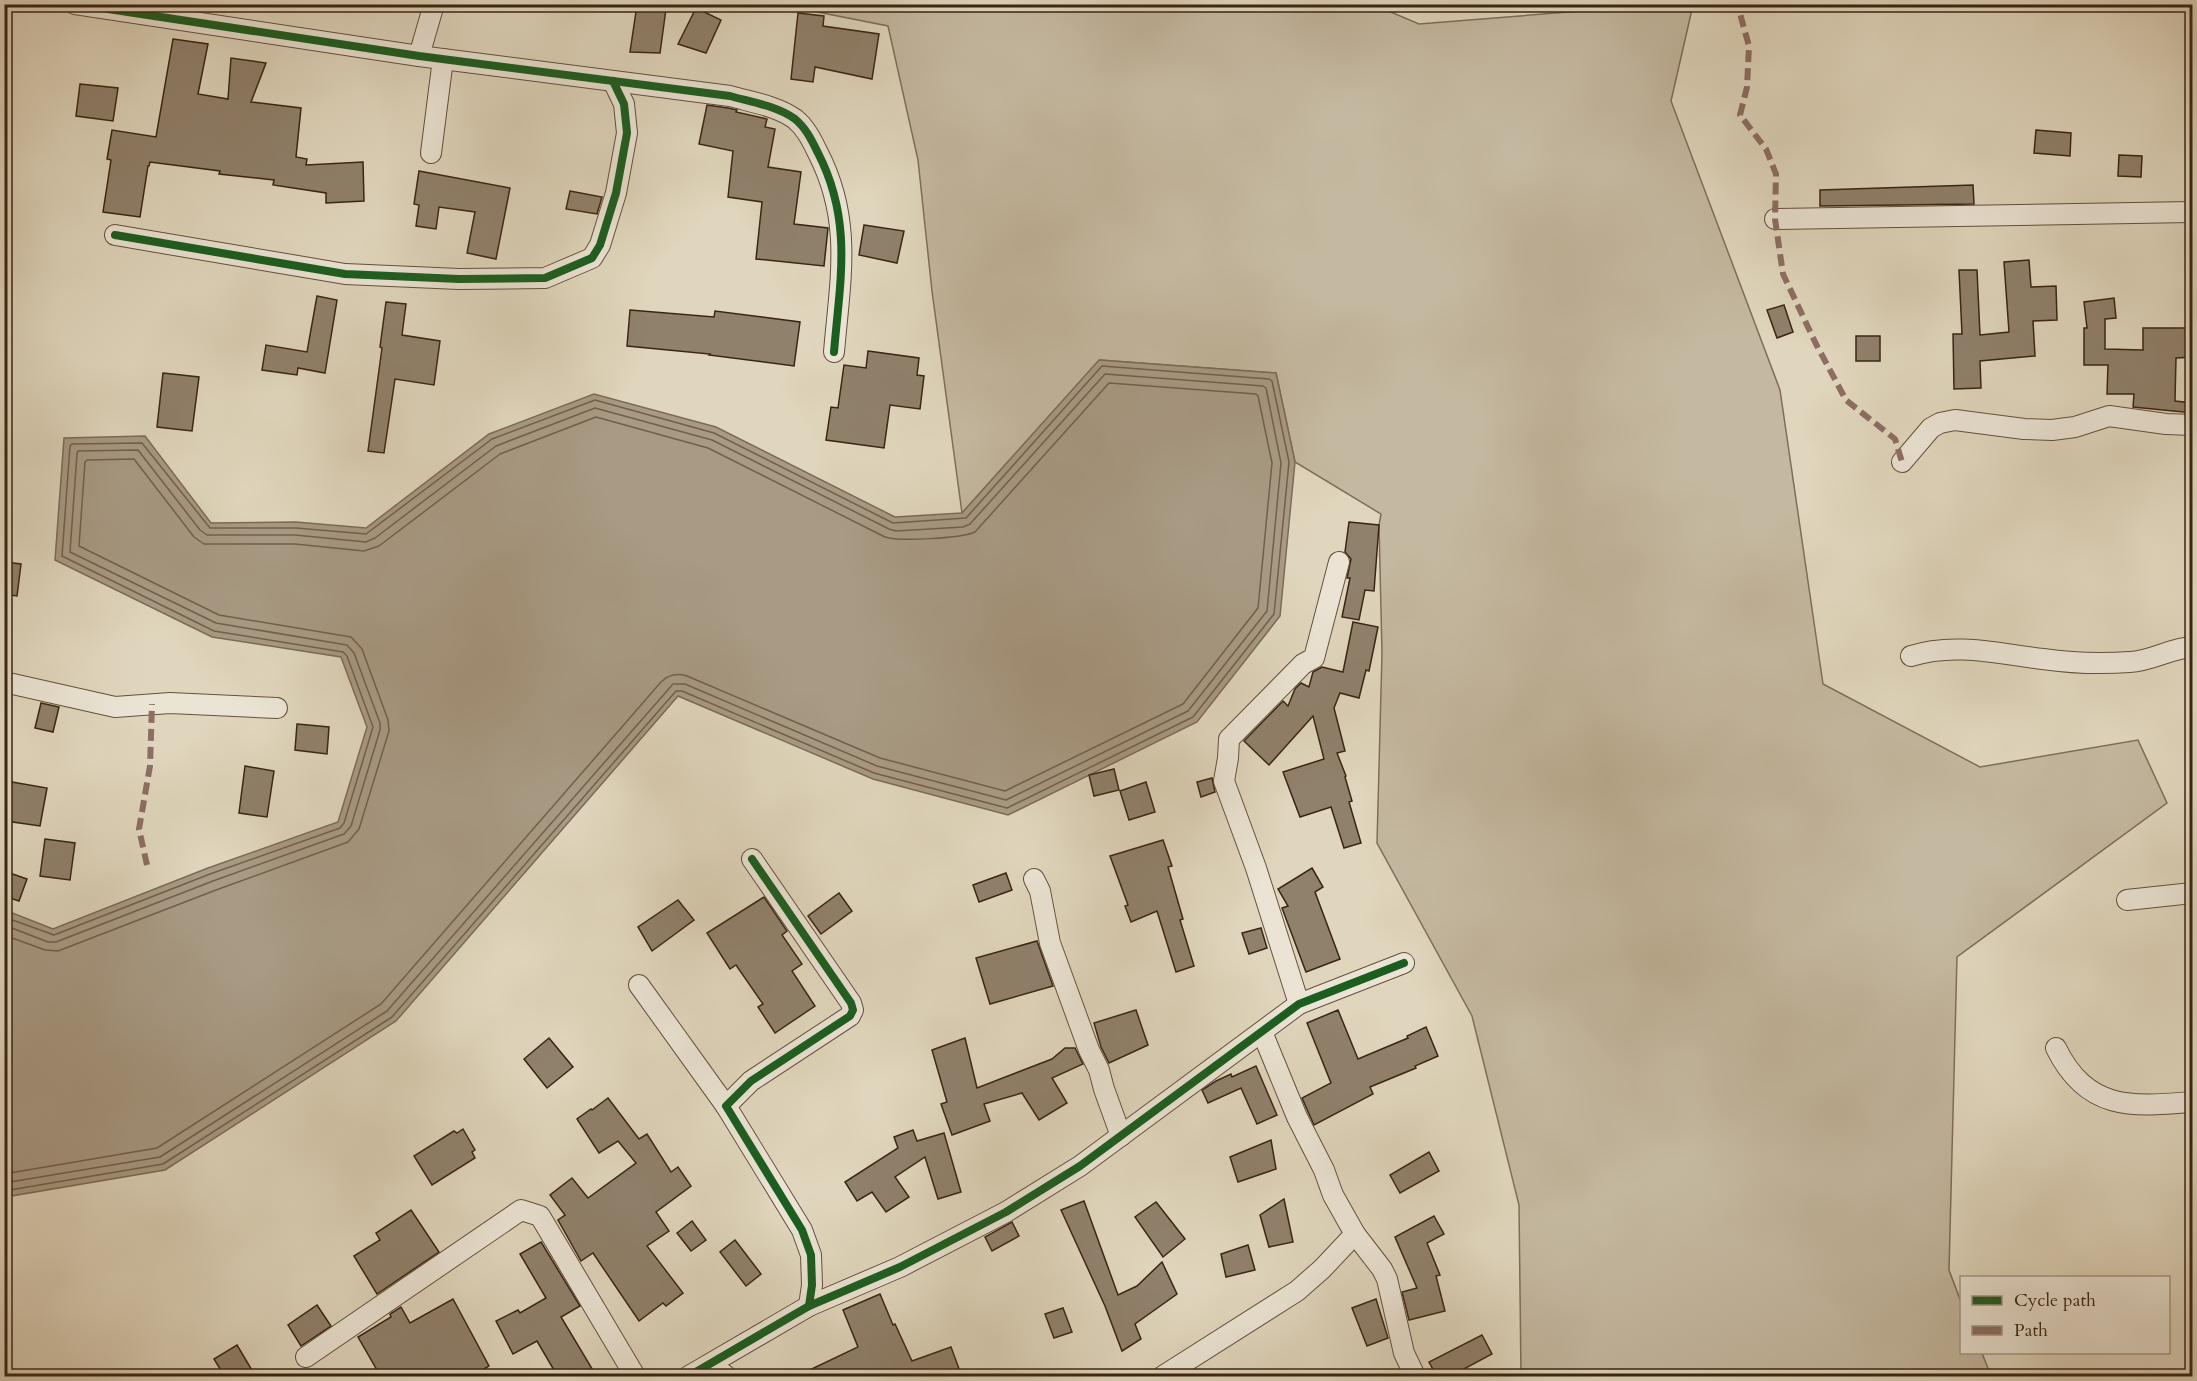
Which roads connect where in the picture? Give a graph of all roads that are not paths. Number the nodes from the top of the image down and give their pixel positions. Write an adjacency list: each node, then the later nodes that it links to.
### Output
1 (75, 4): 3 (street)
2 (434, 4): 3 (street)
3 (419, 56): 4 (street)
4 (443, 59): 5 (street); 6 (street)
5 (613, 81): 9 (street); 10 (street)
6 (431, 153)
7 (2193, 212): 8 (street)
8 (1775, 219)
9 (116, 235)
10 (834, 352)
11 (2193, 425): 12 (street)
12 (1902, 462)
13 (1339, 562): 24 (street)
14 (2193, 647): 15 (street)
15 (1911, 656)
16 (4, 682): 17 (street)
17 (277, 708)
18 (752, 859): 28 (street)
19 (1034, 879): 29 (street)
20 (2193, 892): 21 (street)
21 (2127, 900)
22 (1404, 963): 24 (street)
23 (639, 985): 28 (street)
24 (1299, 1004): 25 (street)
25 (1262, 1032): 29 (street); 30 (street)
26 (2056, 1048): 27 (street)
27 (2193, 1102)
28 (726, 1106): 31 (street)
29 (1121, 1136): 31 (street)
30 (1355, 1234): 37 (street); 38 (street)
31 (808, 1306): 33 (street)
32 (306, 1357): 34 (street)
33 (711, 1364): 35 (street); 36 (street)
34 (635, 1377)
35 (689, 1377)
36 (726, 1377)
37 (1162, 1377)
38 (1416, 1377)

